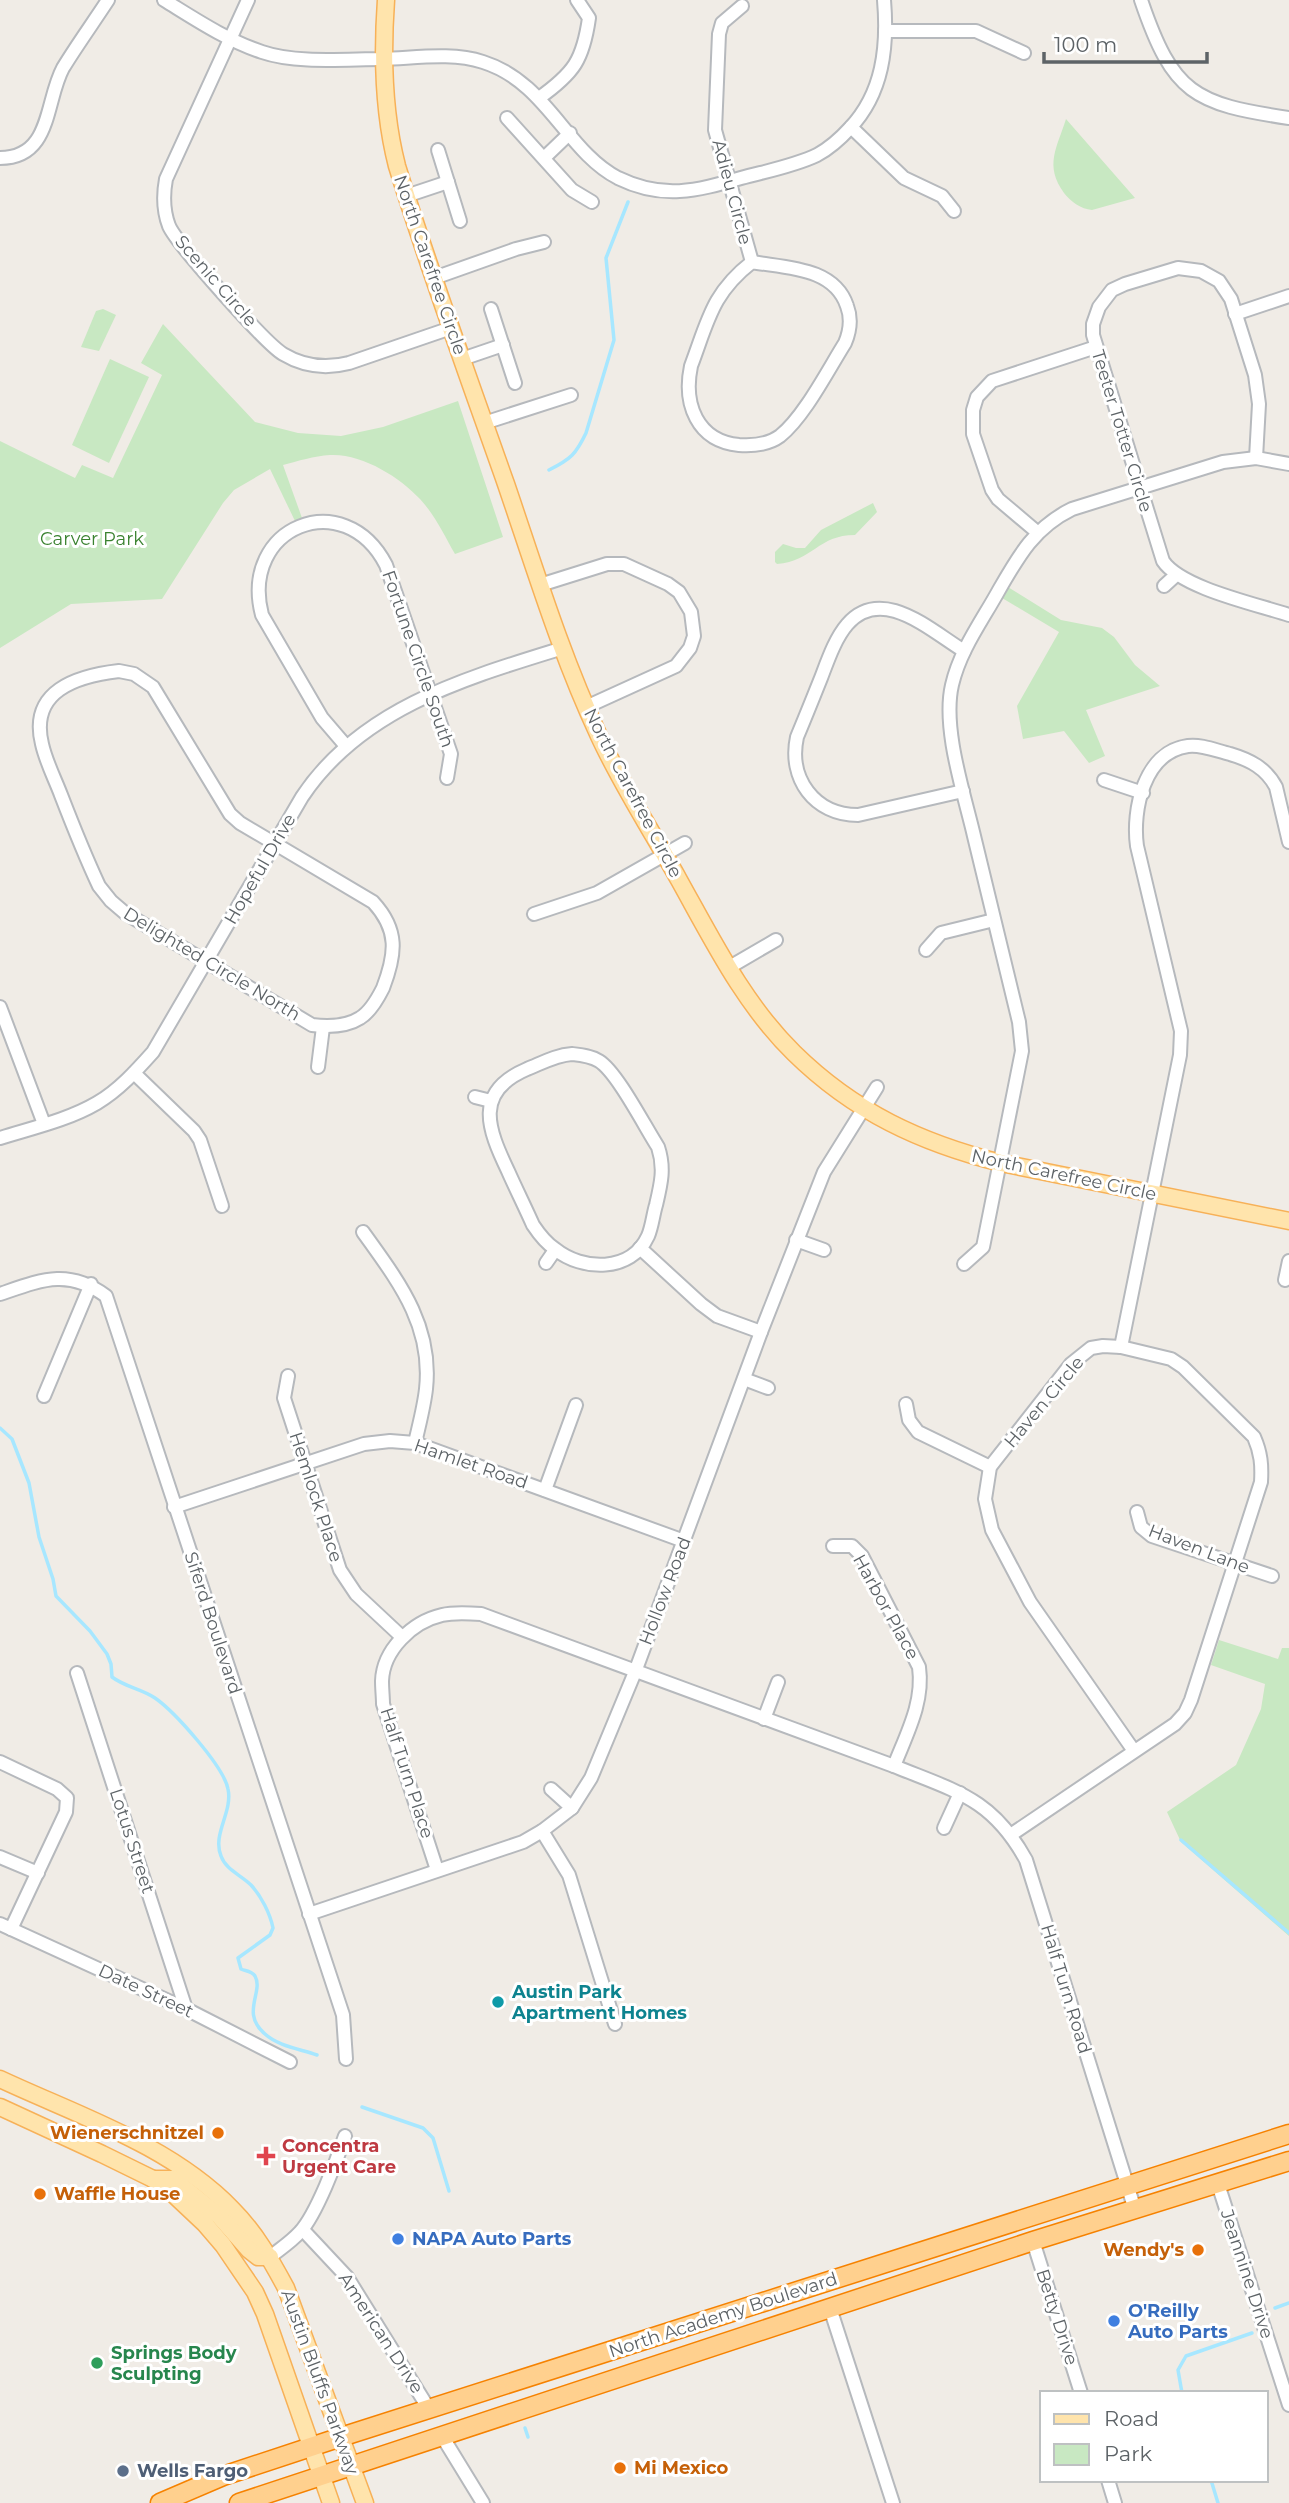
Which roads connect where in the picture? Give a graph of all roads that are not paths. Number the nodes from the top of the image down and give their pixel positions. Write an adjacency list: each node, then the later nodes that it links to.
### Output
1 (108, 0): 20 (street)
2 (164, 0): 10 (street)
3 (248, 0): 10 (street, Scenic Circle)
4 (386, 0): 12 (main road, North Carefree Circle)
5 (577, 0): 13 (street)
6 (884, 0): 9 (street)
7 (1141, 0): 15 (street)
8 (742, 6): 22 (street, Adieu Circle)
9 (885, 31): 11 (street); 16 (street)
10 (230, 40): 12 (street); 33 (street, Scenic Circle)
11 (1024, 53)
12 (384, 58): 13 (street); 23 (main road, North Carefree Circle)
13 (539, 98): 17 (street)
14 (507, 118): 19 (street)
15 (1289, 118)
16 (851, 127): 22 (street); 25 (street)
17 (570, 133): 19 (street); 22 (street)
18 (438, 150): 21 (street)
19 (544, 158): 24 (street)
20 (0, 159)
21 (448, 182): 23 (street); 26 (street)
22 (729, 182): 28 (street, Adieu Circle)
23 (406, 196): 29 (main road, North Carefree Circle)
24 (592, 202)
25 (954, 211)
26 (460, 221)
27 (544, 242): 29 (street)
28 (752, 262): 28 (street, Adieu Circle)
29 (434, 278): 33 (main road, North Carefree Circle)
30 (1289, 296): 32 (street)
31 (491, 309): 34 (street)
32 (1236, 314): 35 (street, Teeter Totter Circle); 40 (street, Teeter Totter Circle)
33 (451, 328): 36 (main road, North Carefree Circle)
34 (503, 345): 36 (street); 37 (street)
35 (1096, 347): 41 (street); 44 (street, Teeter Totter Circle)
36 (462, 359): 39 (main road, North Carefree Circle)
37 (515, 383)
38 (571, 395): 39 (street)
39 (484, 423): 47 (main road, North Carefree Circle)
40 (1256, 458): 42 (street); 44 (street)
41 (982, 460): 43 (street); 45 (street)
42 (1289, 464)
43 (967, 465)
44 (1140, 488): 45 (street); 46 (street, Teeter Totter Circle)
45 (1037, 531): 51 (street)
46 (1176, 575): 48 (street); 49 (street)
47 (541, 585): 50 (main road, North Carefree Circle); 53 (street)
48 (1164, 586)
49 (1289, 615)
50 (563, 648): 52 (street, Hopeful Drive); 53 (main road, North Carefree Circle)
51 (964, 651): 57 (street); 57 (street)
52 (429, 694): 54 (street, Hopeful Drive); 54 (street, Fortune Circle South); 55 (street, Fortune Circle South)
53 (586, 707): 62 (main road, North Carefree Circle)
54 (346, 746): 61 (street, Hopeful Drive)
55 (447, 778)
56 (1104, 780): 58 (street)
57 (963, 791): 64 (street)
58 (1143, 793): 59 (street); 80 (street)
59 (1289, 842)
60 (685, 843): 62 (street)
61 (275, 844): 67 (street, Hopeful Drive); 67 (street, Delighted Circle North); 70 (street)
62 (665, 855): 63 (street); 68 (main road, North Carefree Circle)
63 (534, 914)
64 (994, 919): 66 (street); 79 (street)
65 (776, 940): 68 (street)
66 (926, 950)
67 (207, 960): 70 (street, Delighted Circle North); 72 (street, Hopeful Drive)
68 (728, 968): 76 (main road, North Carefree Circle)
69 (0, 1007): 77 (street)
70 (323, 1027): 71 (street)
71 (318, 1067)
72 (134, 1073): 77 (street, Hopeful Drive); 81 (street)
73 (877, 1087): 76 (street, Hollow Road)
74 (475, 1097): 75 (street)
75 (491, 1101): 85 (street); 86 (street)
76 (864, 1109): 79 (main road, North Carefree Circle); 84 (street, Hollow Road)
77 (44, 1124): 78 (street, Hopeful Drive)
78 (0, 1138)
79 (1001, 1163): 80 (main road, North Carefree Circle); 90 (street)
80 (1151, 1194): 82 (main road, North Carefree Circle); 95 (street)
81 (222, 1206)
82 (1289, 1221)
83 (363, 1232): 102 (street)
84 (796, 1240): 87 (street); 94 (street, Hollow Road)
85 (640, 1248): 86 (street); 94 (street)
86 (555, 1250): 89 (street)
87 (824, 1250)
88 (1289, 1261): 91 (street)
89 (546, 1263)
90 (964, 1264)
91 (1285, 1280)
92 (91, 1284): 93 (street); 99 (street); 106 (street, Siferd Boulevard)
93 (0, 1294)
94 (761, 1332): 97 (street, Hollow Road)
95 (1121, 1347): 104 (street, Haven Circle); 110 (street, Haven Circle)
96 (288, 1376): 103 (street, Hemlock Place)
97 (744, 1379): 98 (street); 108 (street, Hollow Road)
98 (768, 1388)
99 (44, 1396)
100 (906, 1404): 104 (street)
101 (576, 1405): 105 (street)
102 (415, 1443): 103 (street, Hamlet Road); 105 (street, Hamlet Road)
103 (305, 1464): 106 (street, Hamlet Road); 112 (street, Hemlock Place)
104 (990, 1467): 117 (street)
105 (545, 1490): 108 (street, Hamlet Road)
106 (174, 1507): 129 (street, Siferd Boulevard)
107 (1137, 1512): 110 (street, Haven Lane)
108 (684, 1541): 113 (street, Hollow Road)
109 (833, 1546): 119 (street, Harbor Place)
110 (1234, 1564): 111 (street, Haven Lane); 117 (street, Haven Circle)
111 (1272, 1576)
112 (402, 1637): 113 (street, Half Turn Place); 127 (street, Half Turn Place)
113 (635, 1672): 116 (street, Half Turn Road); 122 (street, Hollow Road)
114 (77, 1673): 131 (street, Lotus Street)
115 (778, 1682): 116 (street)
116 (764, 1719): 119 (street, Half Turn Road)
117 (1133, 1751): 125 (street, Haven Circle)
118 (0, 1762): 128 (street)
119 (894, 1766): 121 (street, Half Turn Road)
120 (551, 1789): 122 (street)
121 (960, 1793): 123 (street); 125 (street, Half Turn Road)
122 (572, 1808): 124 (street, Hollow Road)
123 (944, 1828)
124 (542, 1831): 127 (street, Hollow Road); 132 (street)
125 (1012, 1834): 143 (street, Half Turn Road)
126 (0, 1857): 128 (street)
127 (438, 1870): 129 (street, Hollow Road)
128 (37, 1872): 130 (street)
129 (309, 1914): 133 (street, Siferd Boulevard)
130 (5, 1926): 131 (street, Date Street)
131 (186, 2009): 134 (street, Date Street)
132 (615, 2024)
133 (346, 2059)
134 (290, 2062)
135 (0, 2079): 136 (main road, Austin Bluffs Parkway)
136 (37, 2096): 137 (main road, Austin Bluffs Parkway); 147 (main road, Austin Bluffs Parkway)
137 (2, 2108): 141 (main road, Austin Bluffs Parkway)
138 (1289, 2134): 143 (highway, North Academy Boulevard)
139 (345, 2136): 145 (street)
140 (1289, 2161): 142 (highway, North Academy Boulevard)
141 (153, 2179): 147 (main road); 154 (main road, Austin Bluffs Parkway)
142 (1218, 2184): 144 (highway, North Academy Boulevard); 150 (street, Jeannine Drive)
143 (1128, 2186): 144 (street, Half Turn Road); 151 (highway, North Academy Boulevard)
144 (1135, 2210): 146 (highway, North Academy Boulevard)
145 (303, 2230): 147 (street); 151 (street, American Drive)
146 (1033, 2241): 148 (highway, North Academy Boulevard); 149 (street, Betty Drive)
147 (270, 2257): 153 (main road, Austin Bluffs Parkway)
148 (830, 2308): 152 (highway, North Academy Boulevard); 163 (street)
149 (1080, 2391)
150 (1289, 2405)
151 (429, 2409): 153 (highway, North Academy Boulevard)
152 (442, 2436): 155 (highway, North Academy Boulevard); 162 (street)
153 (341, 2437): 154 (highway, North Academy Boulevard); 155 (main road, Austin Bluffs Parkway)
154 (311, 2447): 156 (main road, Austin Bluffs Parkway); 158 (highway, North Academy Boulevard)
155 (352, 2465): 156 (highway, North Academy Boulevard); 161 (main road, Austin Bluffs Parkway)
156 (321, 2476): 159 (highway, North Academy Boulevard); 160 (main road, Austin Bluffs Parkway)
157 (1109, 2482): 164 (street)
158 (160, 2503)
159 (239, 2503)
160 (331, 2503)
161 (365, 2503)
162 (483, 2503)
163 (893, 2503)
164 (1115, 2503)

